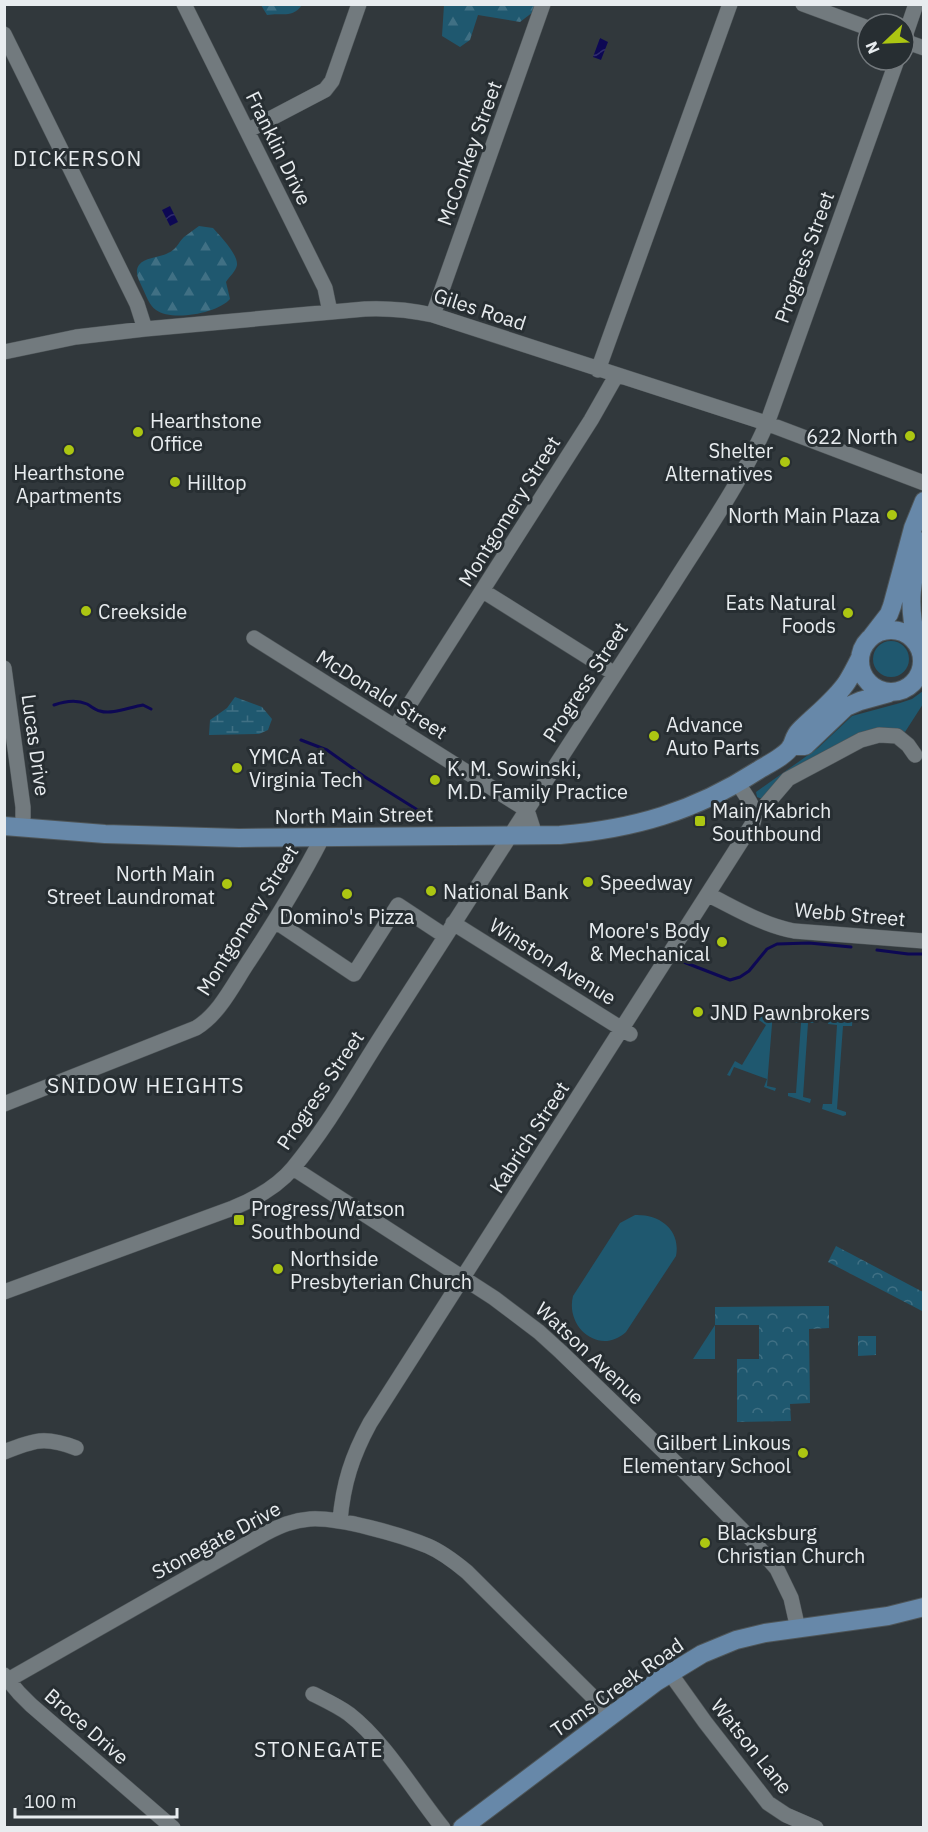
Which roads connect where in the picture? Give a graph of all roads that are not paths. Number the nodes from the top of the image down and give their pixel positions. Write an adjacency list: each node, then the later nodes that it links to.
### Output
1 (184, 4): 10 (street, Franklin Drive)
2 (359, 4): 10 (street)
3 (543, 4): 12 (street, McConkey Street)
4 (730, 4): 15 (street)
5 (803, 4): 6 (street)
6 (822, 8): 7 (street)
7 (856, 23)
8 (4, 34): 13 (street)
9 (893, 72): 17 (street, Progress Street)
10 (247, 131): 11 (street, Franklin Drive)
11 (330, 312): 12 (street, Giles Road); 13 (street, Giles Road)
12 (434, 315): 15 (street, Giles Road)
13 (145, 329): 14 (street, Giles Road)
14 (4, 352)
15 (598, 370): 16 (street, Giles Road)
16 (616, 376): 17 (street, Giles Road); 21 (street, Montgomery Street)
17 (766, 423): 18 (street, Giles Road); 27 (street, Progress Street)
18 (924, 483)
19 (924, 501): 22 (main road)
20 (924, 541): 24 (main road)
21 (483, 591): 27 (street); 30 (street, Montgomery Street)
22 (871, 637): 24 (main road); 25 (main road)
23 (254, 638): 30 (street, McDonald Street)
24 (920, 645): 28 (main road)
25 (860, 658): 29 (main road); 31 (main road, North Main Street)
26 (4, 668): 37 (street, Lucas Drive)
27 (615, 674): 34 (street, Progress Street)
28 (916, 684): 29 (main road)
29 (889, 693): 31 (main road, North Main Street)
30 (395, 727): 34 (street, McDonald Street)
31 (791, 746): 33 (main road, North Main Street)
32 (915, 756): 35 (street)
33 (738, 783): 35 (street); 39 (main road, North Main Street)
34 (527, 810): 38 (street, Progress Street); 39 (street)
35 (755, 812): 41 (street, Kabrich Street)
36 (4, 826): 37 (main road, North Main Street)
37 (23, 828): 40 (main road, North Main Street)
38 (510, 835): 39 (main road, North Main Street); 40 (main road, North Main Street); 43 (street, Progress Street)
39 (535, 835)
40 (322, 838): 42 (street, Montgomery Street)
41 (709, 895): 44 (street, Webb Street); 45 (street, Kabrich Street)
42 (275, 921): 43 (street, Winston Avenue); 46 (street, Montgomery Street)
43 (449, 929): 45 (street, Winston Avenue); 47 (street, Progress Street)
44 (924, 941)
45 (626, 1032): 48 (street, Kabrich Street)
46 (4, 1104)
47 (293, 1168): 48 (street, Watson Avenue); 49 (street, Progress Street)
48 (463, 1278): 52 (street, Kabrich Street); 54 (street, Watson Avenue)
49 (4, 1292)
50 (76, 1448): 51 (street)
51 (4, 1452)
52 (339, 1521): 56 (street, Stonegate Drive); 58 (street, Stonegate Drive)
53 (924, 1607): 54 (main road, Toms Creek Road)
54 (798, 1629): 55 (main road, Toms Creek Road)
55 (670, 1673): 58 (main road, Toms Creek Road); 62 (street, Watson Lane)
56 (6, 1677): 59 (street, Broce Drive)
57 (313, 1694): 60 (street)
58 (611, 1715): 61 (main road, Toms Creek Road)
59 (173, 1827)
60 (443, 1827)
61 (462, 1827)
62 (816, 1827)

